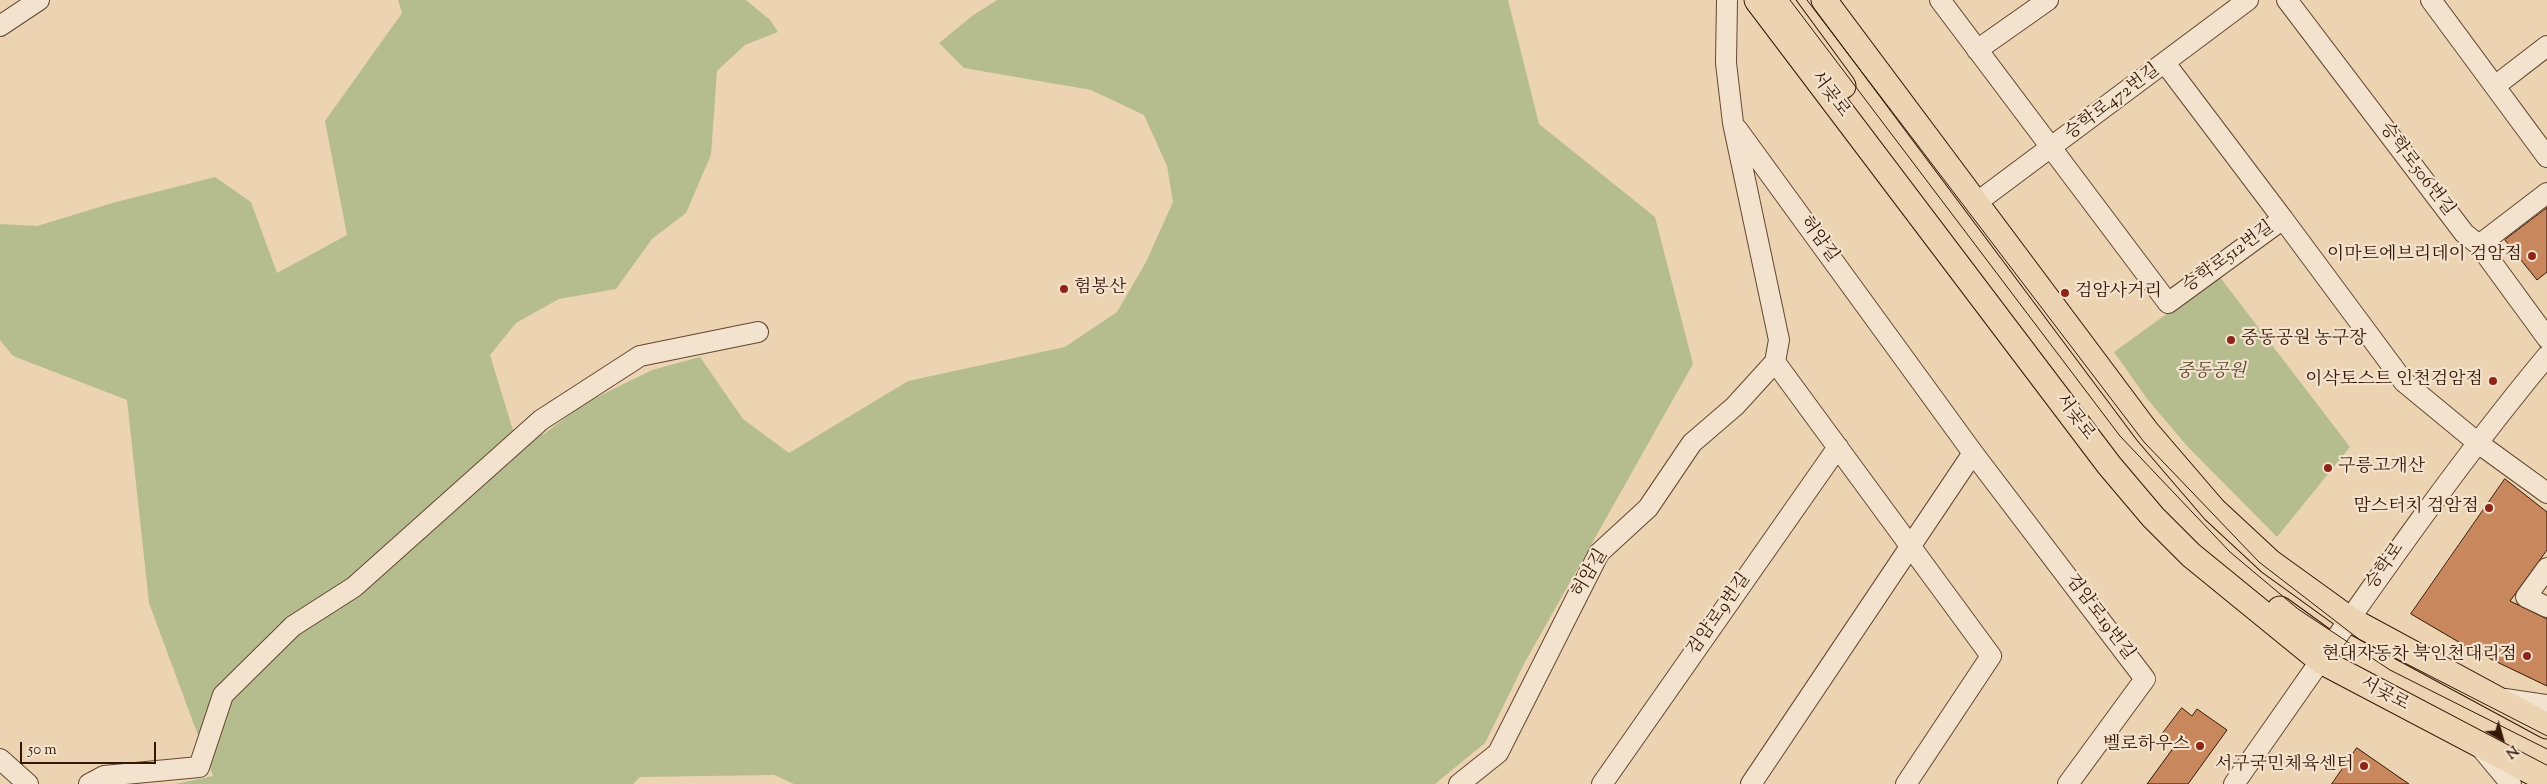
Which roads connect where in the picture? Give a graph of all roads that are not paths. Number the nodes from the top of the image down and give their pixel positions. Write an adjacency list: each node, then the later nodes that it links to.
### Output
1 (38, 0): 11 (street)
2 (1727, 0): 16 (street, 허암길)
3 (1757, 0): 35 (main road, 서곶로)
4 (1780, 0): 35 (main road, 서곶로)
5 (1824, 0): 20 (main road)
6 (1940, 0): 13 (street, 승학로512번길)
7 (2048, 0): 13 (street)
8 (2248, 0): 14 (street, 승학로472번길)
9 (2287, 0): 22 (street, 승학로506번길)
10 (2431, 0): 15 (street)
11 (0, 26)
12 (2547, 46): 15 (street)
13 (1977, 50): 17 (street, 승학로512번길)
14 (2165, 63): 17 (street, 승학로472번길); 21 (street)
15 (2495, 86): 18 (street)
16 (1733, 123): 26 (street, 허암길); 29 (street, 허암길)
17 (2051, 149): 20 (street, 승학로472번길); 21 (street, 승학로512번길)
18 (2547, 157)
19 (2547, 192): 22 (street)
20 (1976, 204): 34 (main road)
21 (2283, 219): 27 (street, 승학로512번길)
22 (2479, 245): 24 (street, 승학로506번길)
23 (758, 332): 43 (street)
24 (2547, 338)
25 (2547, 356): 27 (street, 승학로)
26 (1775, 362): 28 (street); 44 (street, 허암길)
27 (2478, 443): 30 (street, 승학로512번길); 34 (street, 승학로)
28 (1838, 447): 31 (street); 45 (street, 검암로9번길)
29 (1973, 453): 31 (street); 48 (street, 검암로19번길)
30 (2547, 493)
31 (1912, 545): 46 (street); 47 (street)
32 (2547, 568): 33 (street)
33 (2547, 607)
34 (2349, 619): 35 (street, 승학로); 36 (main road)
35 (2326, 654): 39 (main road, 서곶로); 49 (street, 승학로)
36 (2492, 697): 37 (street); 38 (main road)
37 (2547, 706)
38 (2547, 726)
39 (2477, 743): 41 (main road, 서곶로); 50 (street, 서곶로)
40 (0, 759): 42 (street)
41 (2547, 780)
42 (28, 784)
43 (89, 784)
44 (1459, 784)
45 (1602, 784)
46 (1751, 784)
47 (1906, 784)
48 (2068, 784)
49 (2234, 784)
50 (2511, 784)

